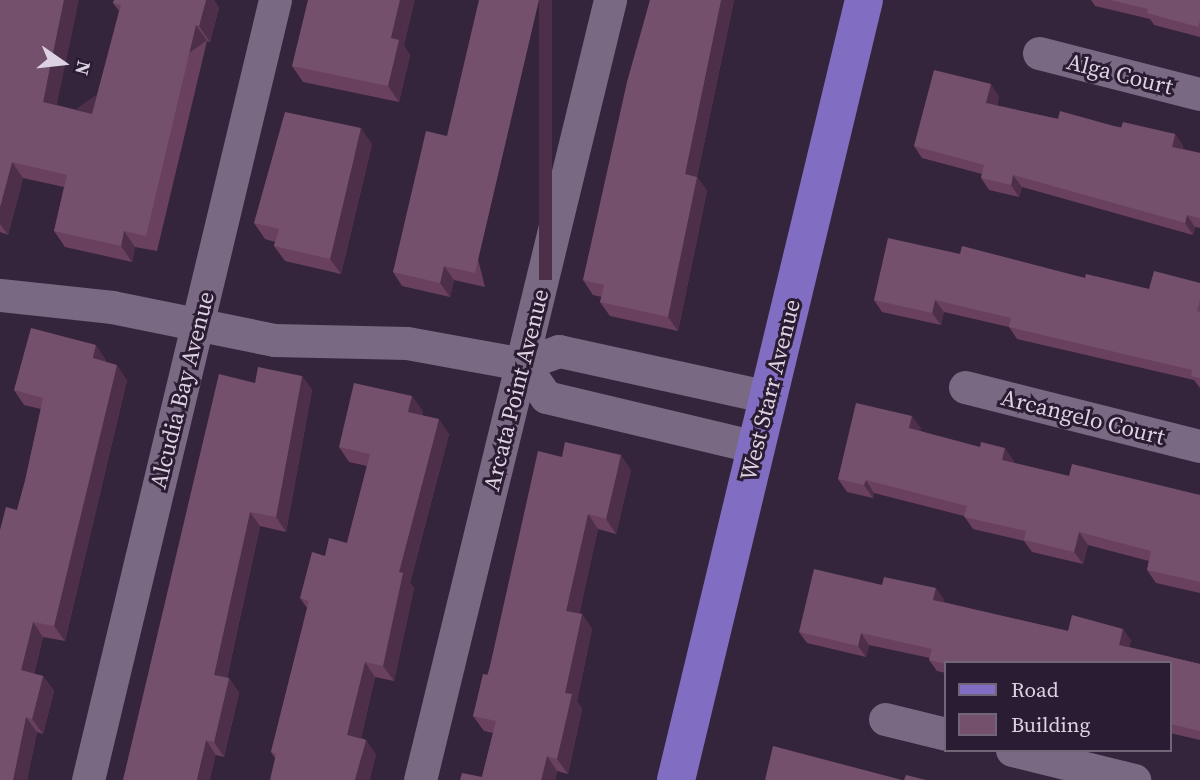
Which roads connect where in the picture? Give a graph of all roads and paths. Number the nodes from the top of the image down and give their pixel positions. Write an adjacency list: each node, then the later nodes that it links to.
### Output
1 (275, 0): 7 (street, Alcudia Bay Avenue)
2 (610, 0): 8 (street, Arcata Point Avenue)
3 (864, 0): 11 (main road, West Starr Avenue)
4 (1039, 53): 5 (street, Alga Court)
5 (1200, 94)
6 (0, 295): 7 (street)
7 (197, 326): 8 (street); 18 (street, Alcudia Bay Avenue)
8 (523, 363): 9 (street); 12 (street); 19 (street, Arcata Point Avenue)
9 (641, 368): 11 (street); 12 (street)
10 (965, 387): 13 (street, Arcangelo Court)
11 (768, 397): 14 (main road, West Starr Avenue)
12 (629, 417): 14 (street)
13 (1200, 446)
14 (756, 447): 20 (main road, West Starr Avenue)
15 (885, 719): 16 (street)
16 (944, 734)
17 (1020, 752): 21 (street)
18 (88, 780)
19 (420, 780)
20 (676, 780)
21 (1134, 780)

